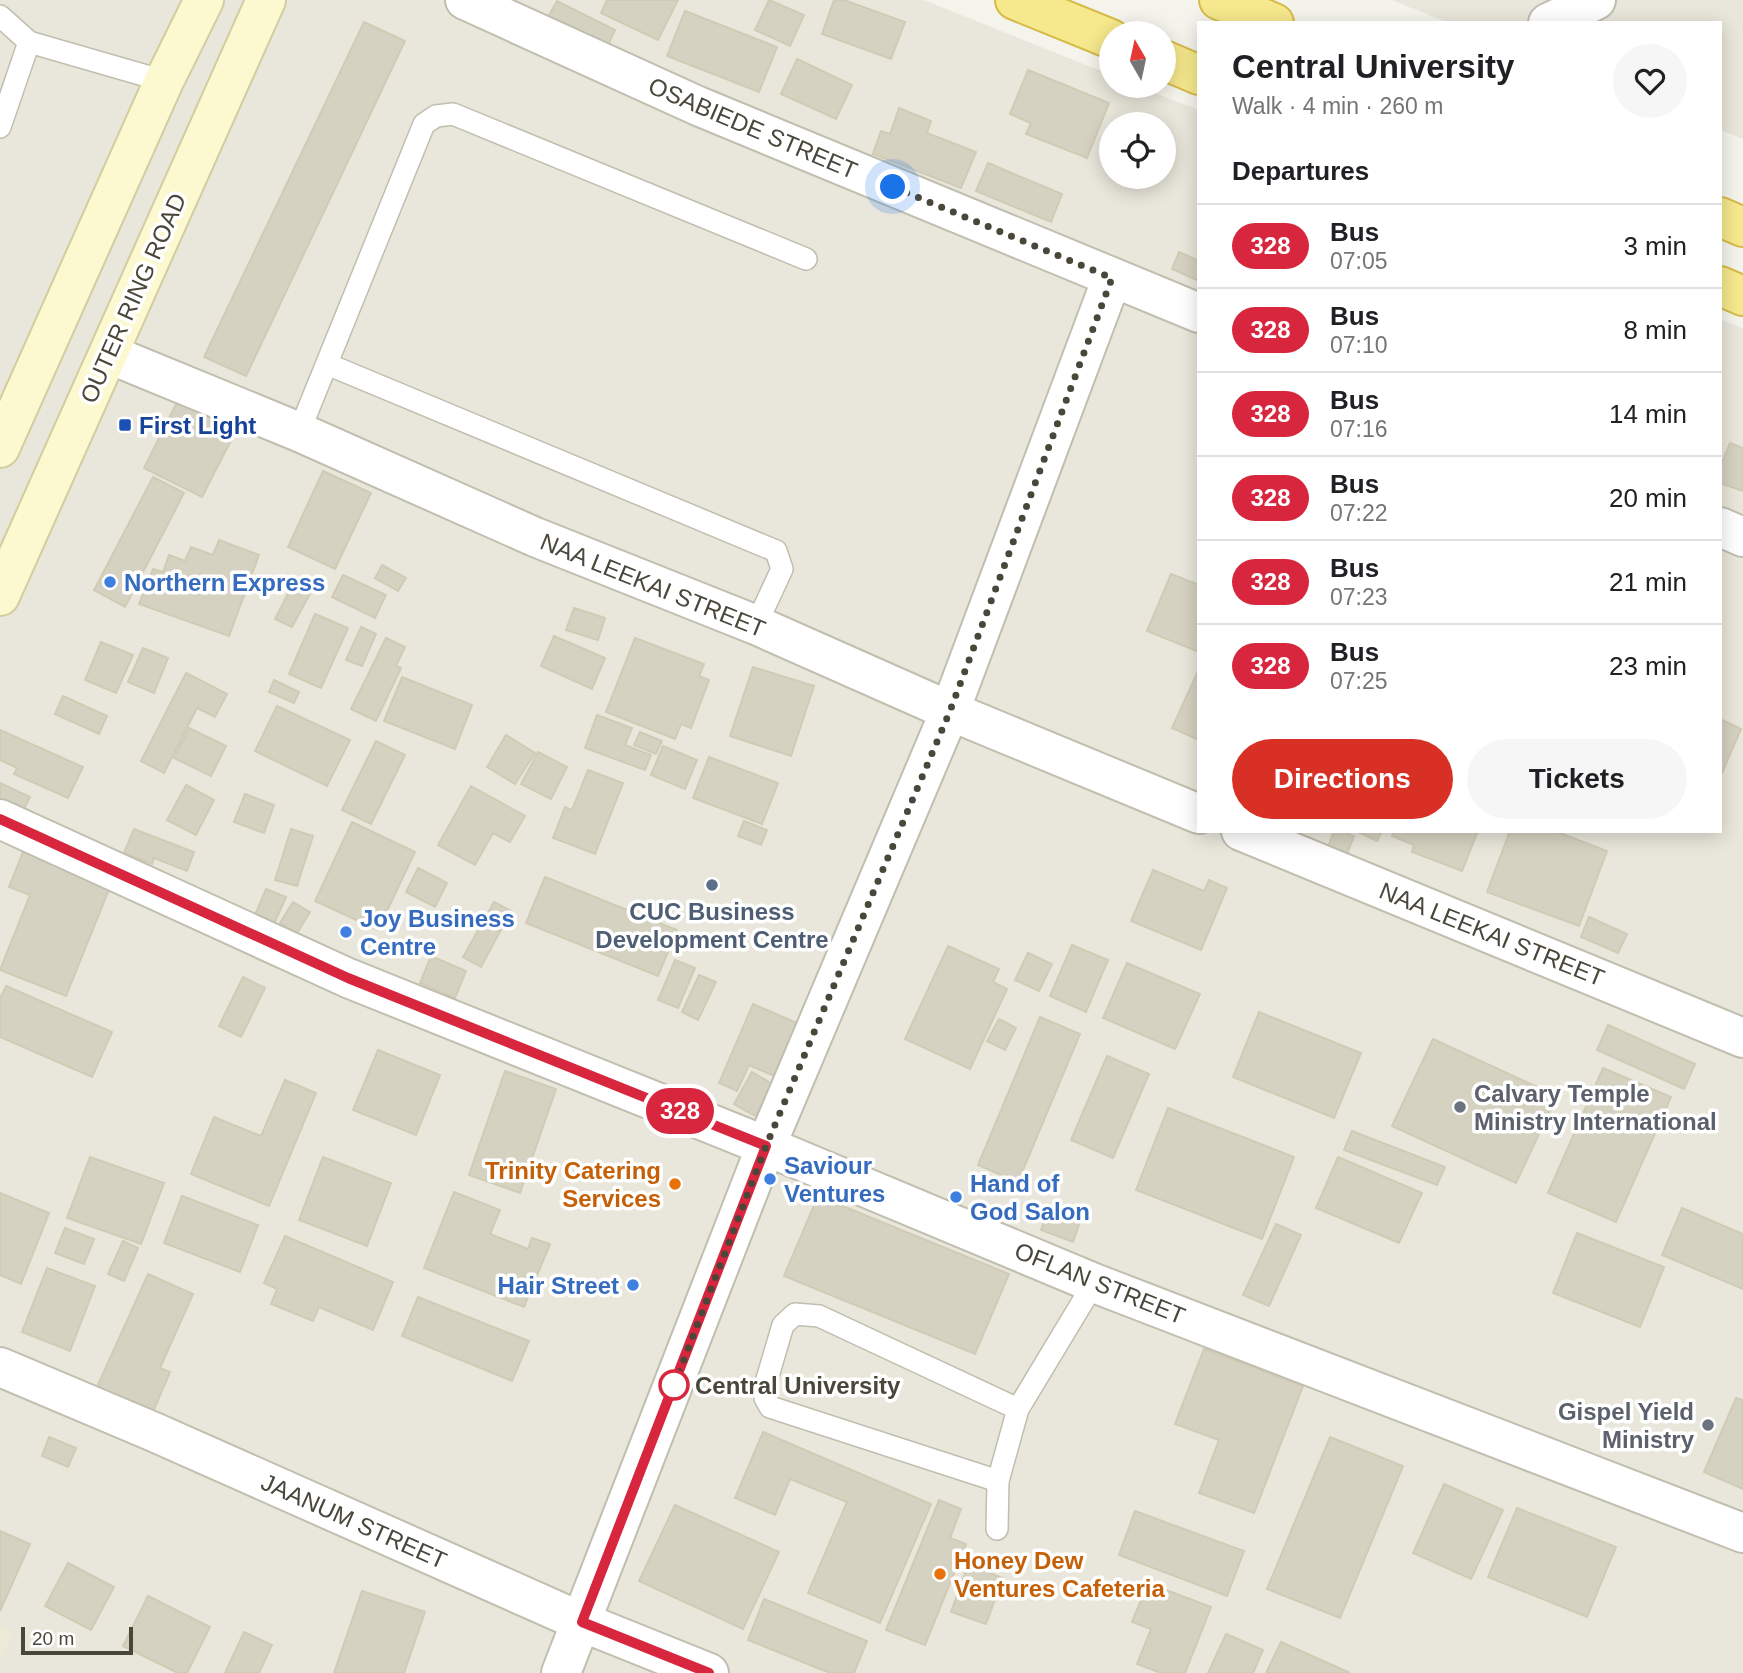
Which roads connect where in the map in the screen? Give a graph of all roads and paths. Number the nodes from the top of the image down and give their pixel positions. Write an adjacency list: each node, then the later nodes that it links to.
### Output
1 (204, 0): 14 (main road)
2 (266, 0): 23 (main road, OUTER RING ROAD)
3 (465, 0): 19 (street, OSABIEDE STREET)
4 (1015, 0): 10 (highway)
5 (1219, 0): 8 (highway)
6 (1596, 0): 9 (street)
7 (0, 16): 11 (lane)
8 (1269, 21)
9 (1552, 21)
10 (1099, 34)
11 (29, 42): 14 (lane); 15 (lane)
12 (1176, 65): 13 (highway)
13 (1197, 74)
14 (163, 81): 26 (main road)
15 (0, 127)
16 (1722, 218): 17 (highway)
17 (1743, 227)
18 (806, 259): 24 (lane)
19 (1112, 278): 22 (street, OSABIEDE STREET); 31 (street)
20 (1722, 287): 21 (highway)
21 (1743, 296)
22 (1197, 312)
23 (108, 354): 25 (street, NAA LEEKAI STREET); 29 (main road, OUTER RING ROAD)
24 (327, 364): 25 (lane); 30 (lane)
25 (299, 432): 30 (street, NAA LEEKAI STREET)
26 (0, 448)
27 (1722, 528): 28 (street)
28 (1743, 537)
29 (0, 596)
30 (755, 625): 31 (street, NAA LEEKAI STREET)
31 (950, 711): 32 (street, NAA LEEKAI STREET); 36 (street)
32 (1197, 813)
33 (0, 819): 36 (street, OFLAN STREET)
34 (1246, 833): 35 (street, NAA LEEKAI STREET)
35 (1743, 1038)
36 (766, 1146): 37 (street, OFLAN STREET); 43 (street)
37 (1094, 1283): 39 (lane); 42 (street, OFLAN STREET)
38 (0, 1367): 43 (street, JAANUM STREET)
39 (1018, 1409): 40 (lane); 40 (lane)
40 (998, 1481): 41 (lane)
41 (997, 1529)
42 (1743, 1533)
43 (582, 1622): 44 (street); 45 (street, JAANUM STREET)
44 (561, 1673)
45 (709, 1673)

